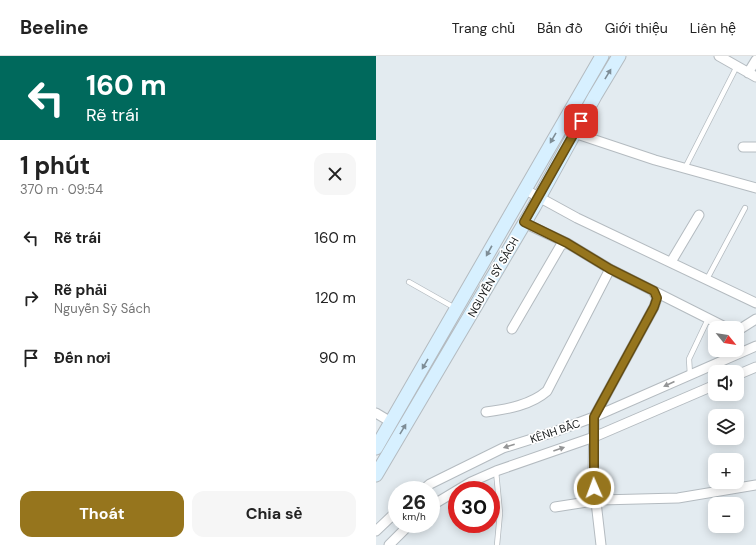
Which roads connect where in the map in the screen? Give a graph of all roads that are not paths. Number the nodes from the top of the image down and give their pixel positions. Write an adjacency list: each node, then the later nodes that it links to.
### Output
1 (602, 56): 7 (main road, NGUYỄN SỸ SÁCH)
2 (619, 56): 8 (main road, NGUYỄN SỸ SÁCH, one-way to 2)
3 (719, 56): 5 (street)
4 (756, 60): 6 (street)
5 (737, 66): 6 (street); 12 (lane)
6 (752, 75)
7 (582, 88): 8 (main road); 13 (main road, NGUYỄN SỸ SÁCH, one-way to 13)
8 (595, 96): 9 (main road, NGUYỄN SỸ SÁCH)
9 (574, 133): 12 (street); 15 (main road, NGUYỄN SỸ SÁCH)
10 (743, 147): 11 (street)
11 (756, 147)
12 (685, 168): 14 (street)
13 (524, 188): 15 (street); 26 (main road, NGUYỄN SỸ SÁCH, one-way to 26)
14 (756, 188)
15 (538, 197): 18 (main road, NGUYỄN SỸ SÁCH); 20 (street)
16 (744, 208): 22 (lane)
17 (699, 215): 20 (street)
18 (524, 222): 19 (street); 33 (main road, NGUYỄN SỸ SÁCH)
19 (567, 243): 21 (street); 32 (street)
20 (671, 262): 22 (street)
21 (610, 269): 24 (street); 39 (street)
22 (707, 279): 25 (street)
23 (409, 282): 26 (lane)
24 (654, 291): 27 (street); 41 (street)
25 (756, 303)
26 (457, 308): 30 (main road, NGUYỄN SỸ SÁCH)
27 (708, 319): 29 (street); 37 (lane)
28 (756, 319): 31 (street)
29 (712, 321)
30 (446, 327): 33 (main road); 42 (main road, NGUYỄN SỸ SÁCH, one-way to 42)
31 (744, 327)
32 (512, 329)
33 (460, 334): 45 (main road, NGUYỄN SỸ SÁCH, one-way to 33)
34 (756, 346): 37 (street, KÊNH BẮC)
35 (756, 367): 36 (street)
36 (744, 372)
37 (690, 375): 41 (street, KÊNH BẮC, one-way to 41)
38 (708, 388): 43 (street, KÊNH BẮC)
39 (486, 412)
40 (376, 413): 42 (street)
41 (594, 417): 43 (street); 48 (street, KÊNH BẮC, one-way to 48)
42 (391, 422): 44 (main road, NGUYỄN SỸ SÁCH)
43 (594, 437): 46 (street, KÊNH BẮC, one-way to 43); 55 (street)
44 (379, 443): 45 (main road)
45 (394, 445): 47 (main road, NGUYỄN SỸ SÁCH)
46 (496, 471): 50 (street, KÊNH BẮC); 61 (lane)
47 (376, 475)
48 (442, 478): 49 (street, KÊNH BẮC); 52 (street)
49 (437, 481)
50 (476, 481)
51 (756, 485): 55 (street)
52 (448, 487)
53 (448, 495): 54 (street, KÊNH BẮC)
54 (440, 500)
55 (595, 500): 56 (street); 62 (street)
56 (555, 507)
57 (388, 526): 58 (street)
58 (376, 531)
59 (395, 533): 60 (street)
60 (390, 545)
61 (497, 545)
62 (601, 545)

